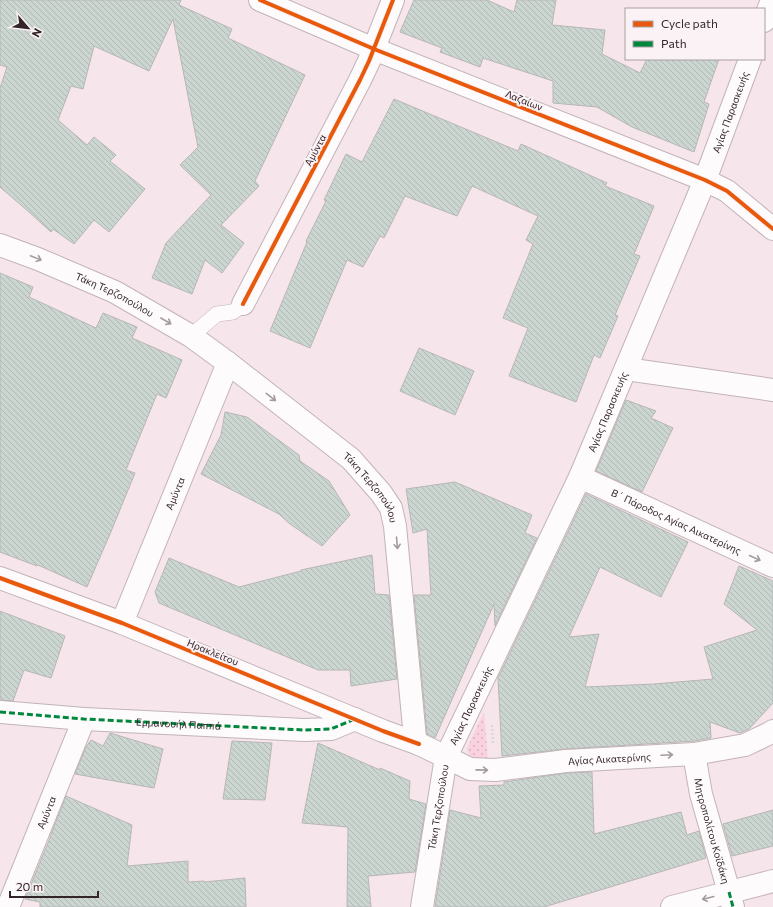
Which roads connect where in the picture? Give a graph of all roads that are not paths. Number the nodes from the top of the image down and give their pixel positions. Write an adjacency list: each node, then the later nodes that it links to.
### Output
1 (260, 0): 5 (street, Λαζαίων)
2 (393, 0): 5 (street, Αμύντα)
3 (772, 0): 4 (street)
4 (765, 18)
5 (374, 49): 7 (street, Λαζαίων); 10 (street, Αμύντα)
6 (750, 60): 7 (street, Αγίας Παρασκευής)
7 (706, 180): 8 (street, Λαζαίων); 13 (street, Αγίας Παρασκευής)
8 (773, 229)
9 (0, 245): 11 (street, Τάκη Τερζοπούλου, one-way to 11)
10 (243, 304): 11 (lane, Αμύντα)
11 (191, 336): 12 (street, Τάκη Τερζοπούλου)
12 (228, 363): 18 (street, Αμύντα); 23 (street, Τάκη Τερζοπούλου, one-way to 23)
13 (626, 369): 14 (street); 15 (street, Αγίας Παρασκευής)
14 (773, 390)
15 (580, 478): 16 (street, Β΄ Πάροδος Αγίας Αικατερίνης, one-way to 16); 25 (street, Αγίας Παρασκευής)
16 (773, 566)
17 (0, 578): 18 (street, Ηρακλείτου)
18 (122, 623): 21 (street, Ηρακλείτου)
19 (0, 712): 20 (street, Εμμανουήλ Παππά)
20 (84, 719): 21 (street, Εμμανουήλ Παππά); 28 (street, Αμύντα)
21 (355, 719): 23 (street, Ηρακλείτου)
22 (773, 732): 24 (street, Αγίας Αικατερίνης)
23 (419, 744): 25 (street, Τάκη Τερζοπούλου)
24 (694, 754): 25 (street, Αγίας Αικατερίνης, one-way to 24); 27 (street, Μητροπολίτου Κοϊδάκη)
25 (446, 757): 29 (street, Τάκη Τερζοπούλου)
26 (773, 881): 27 (street)
27 (731, 900): 30 (street, one-way to 30)
28 (8, 907)
29 (422, 907)
30 (672, 907)

